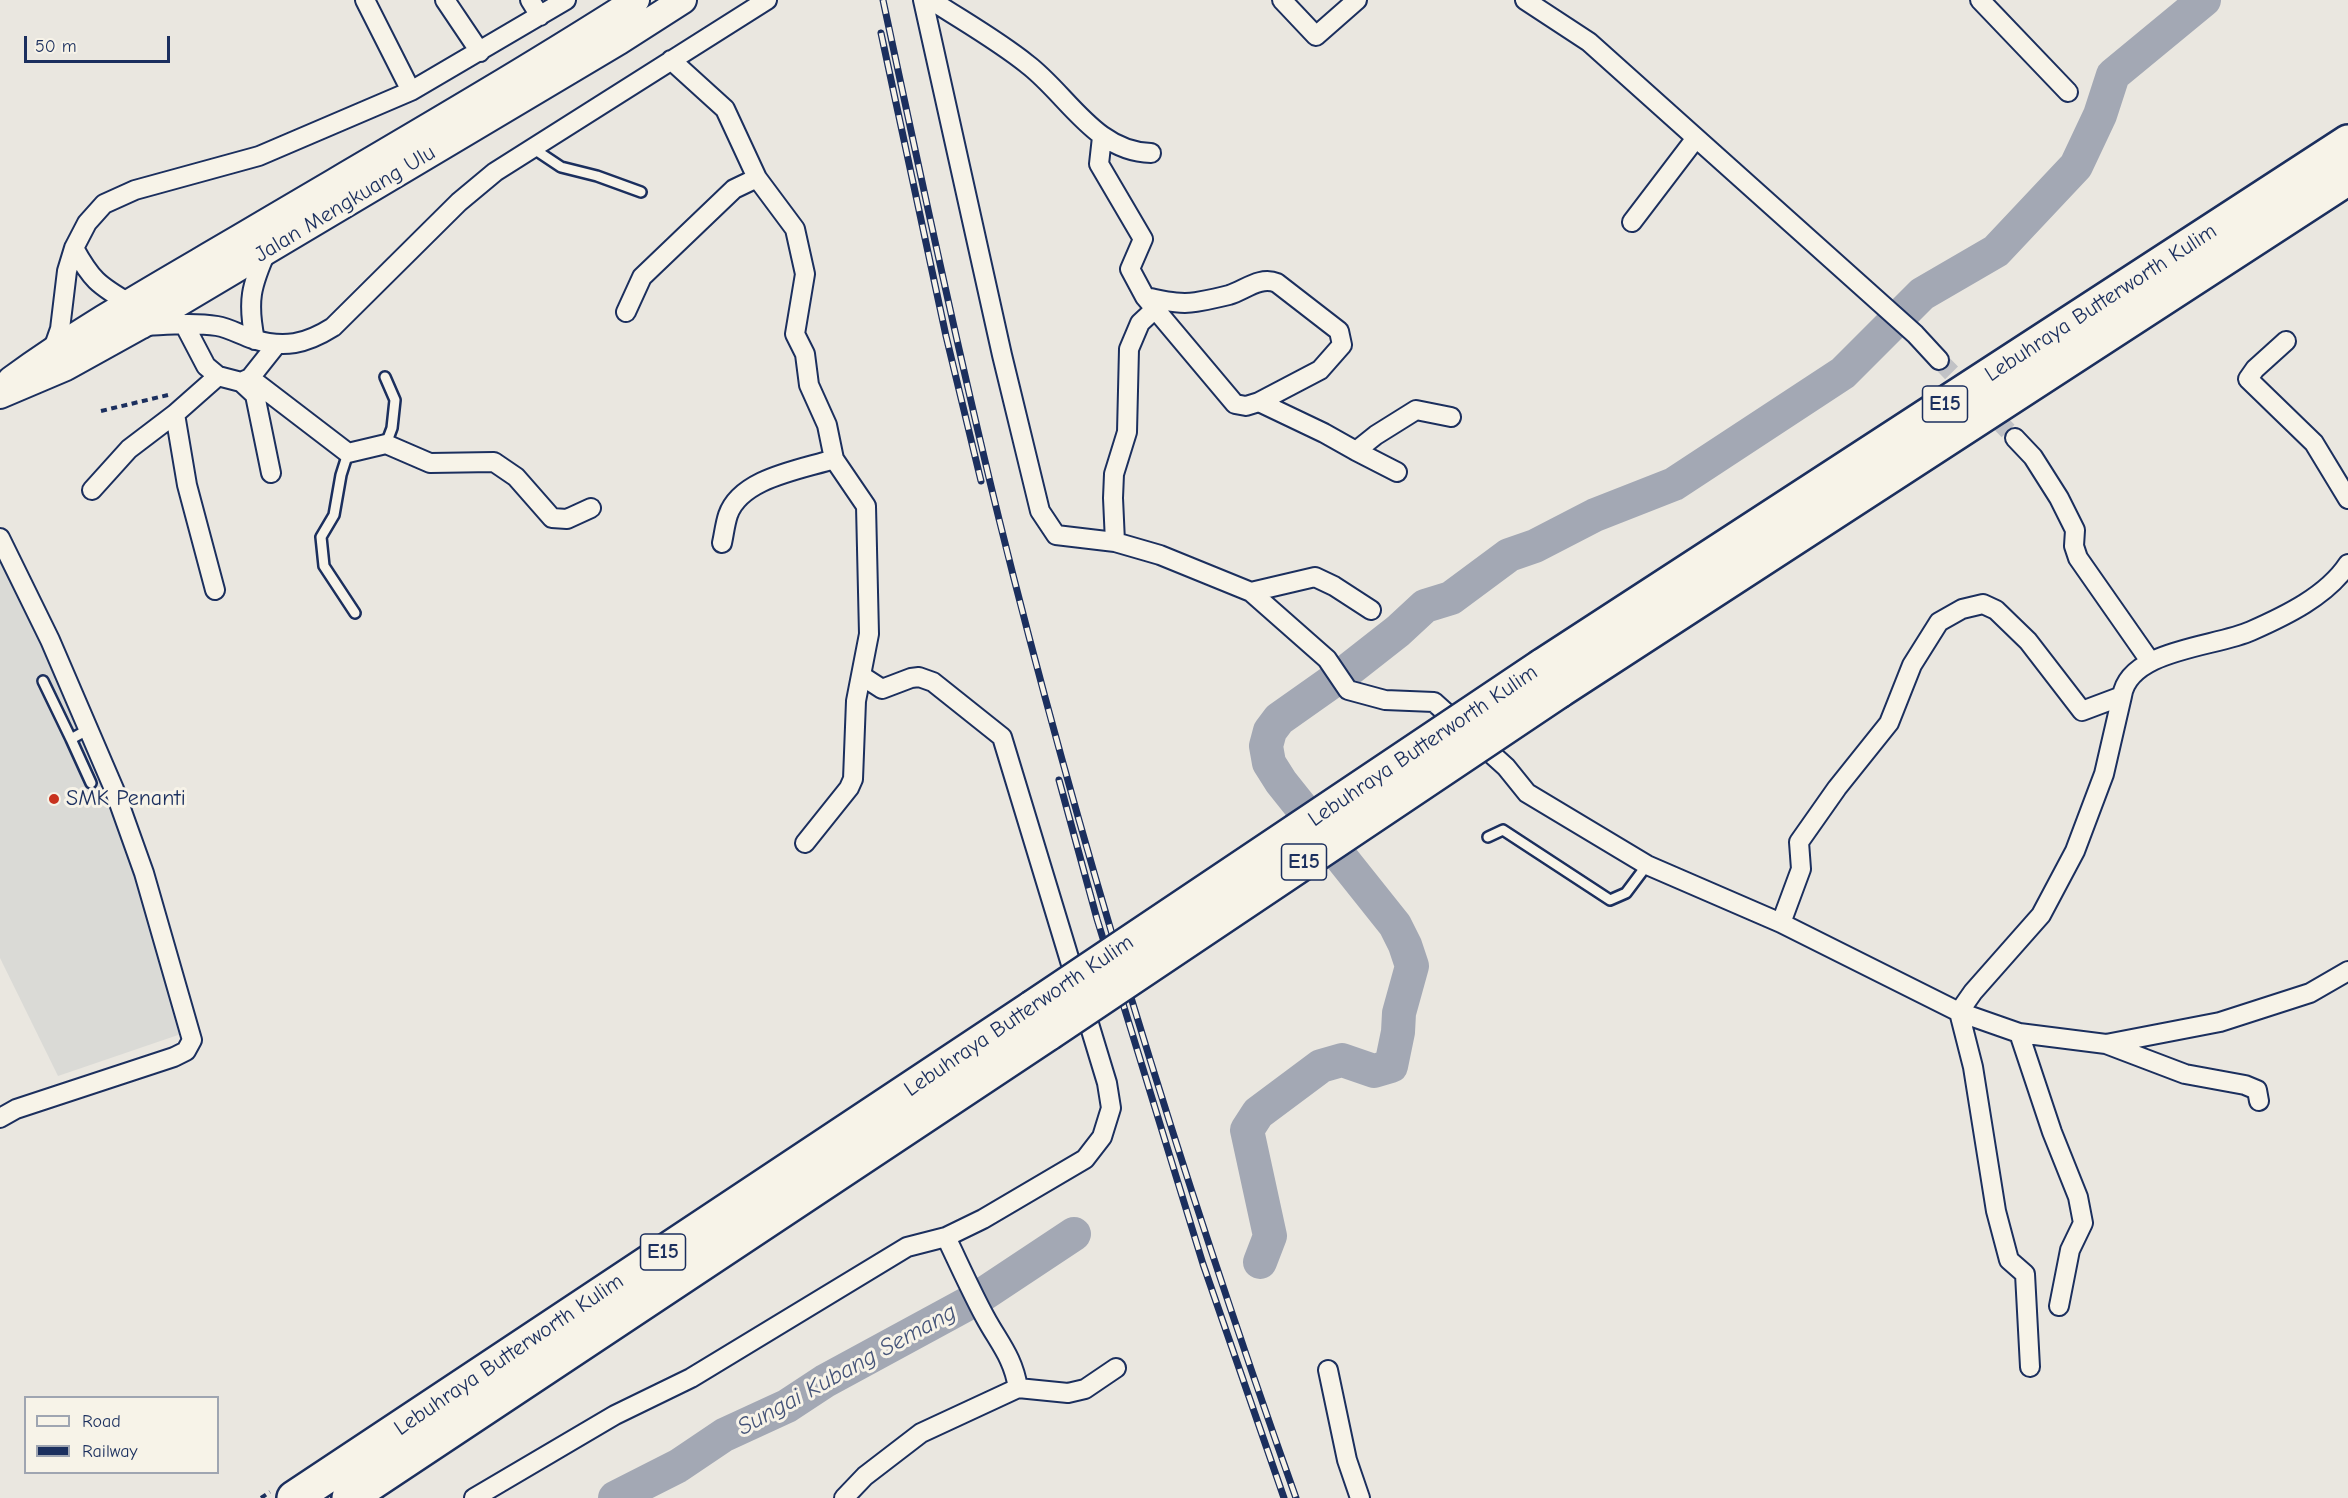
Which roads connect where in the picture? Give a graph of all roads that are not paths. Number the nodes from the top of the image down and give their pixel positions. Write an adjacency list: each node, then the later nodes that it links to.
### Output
1 (365, 0): 17 (street)
2 (445, 0): 15 (street)
3 (566, 0): 14 (street)
4 (636, 0): 24 (main road, Jalan Mengkuang Ulu)
5 (682, 0): 24 (main road, Jalan Mengkuang Ulu)
6 (767, 0): 16 (street)
7 (923, 0): 60 (street)
8 (931, 0): 13 (street)
9 (1282, 0): 10 (street)
10 (1357, 0)
11 (1525, 0): 20 (street)
12 (1980, 0): 18 (street)
13 (948, 5): 19 (street)
14 (535, 8): 15 (street)
15 (480, 52): 17 (street)
16 (671, 60): 22 (street); 25 (street)
17 (411, 91): 29 (street)
18 (2068, 92)
19 (1102, 137): 23 (street); 32 (street)
20 (1696, 138): 28 (street); 40 (street)
21 (2348, 142): 69 (highway, Lebuhraya Butterworth Kulim / E15)
22 (531, 147): 27 (lane); 38 (street)
23 (1151, 153)
24 (373, 173): 30 (main road, Jalan Mengkuang Ulu); 31 (main road, Jalan Mengkuang Ulu)
25 (757, 178): 33 (street); 53 (street)
26 (2348, 178): 69 (highway, Lebuhraya Butterworth Kulim / E15)
27 (641, 192)
28 (1632, 222)
29 (74, 248): 31 (street); 39 (street)
30 (267, 250): 35 (main road, Jalan Mengkuang Ulu); 36 (street)
31 (129, 303): 39 (main road, Jalan Mengkuang Ulu)
32 (1150, 303): 46 (street); 46 (street); 60 (street)
33 (626, 312)
34 (184, 324): 35 (street); 36 (street); 41 (street)
35 (140, 326): 45 (main road, Jalan Mengkuang Ulu)
36 (255, 340): 38 (street)
37 (2286, 340): 57 (street)
38 (277, 344): 43 (street)
39 (53, 350): 44 (main road, Jalan Mengkuang Ulu)
40 (1939, 360)
41 (218, 376): 43 (street); 47 (street)
42 (385, 377): 50 (lane)
43 (245, 380): 52 (street); 55 (street)
44 (0, 387)
45 (0, 395)
46 (1259, 402): 51 (street)
47 (175, 414): 56 (street); 63 (street)
48 (1451, 417): 51 (street)
49 (2015, 438): 67 (street)
50 (386, 444): 52 (street); 58 (street)
51 (1356, 451): 54 (street)
52 (348, 453): 66 (lane)
53 (834, 459): 61 (street); 68 (street)
54 (1396, 472)
55 (271, 473)
56 (92, 490)
57 (2348, 499)
58 (591, 508)
59 (0, 538): 72 (street)
60 (1115, 542): 64 (street)
61 (722, 543)
62 (2348, 564): 67 (street)
63 (215, 590)
64 (1251, 592): 65 (street); 77 (street)
65 (1371, 610)
66 (355, 613)
67 (2150, 661): 71 (street)
68 (862, 679): 76 (street); 86 (street)
69 (1550, 679): 81 (highway, Lebuhraya Butterworth Kulim / E15, bridge)
70 (43, 681): 73 (lane)
71 (2122, 696): 78 (street); 80 (street)
72 (89, 729): 73 (lane); 85 (street)
73 (71, 739): 74 (lane)
74 (91, 783)
75 (1488, 837): 77 (lane)
76 (806, 843)
77 (1647, 865): 78 (street)
78 (1781, 923): 80 (street)
79 (2348, 971): 83 (street)
80 (1959, 1012): 82 (street); 88 (street)
81 (1041, 1020): 92 (highway, Lebuhraya Butterworth Kulim / E15); 93 (highway, Lebuhraya Butterworth Kulim / E15)
82 (2019, 1033): 83 (street); 87 (street)
83 (2106, 1044): 84 (street)
84 (2259, 1101)
85 (0, 1118)
86 (946, 1237): 91 (street); 94 (street)
87 (2059, 1306)
88 (2031, 1367)
89 (1116, 1368): 91 (street)
90 (1328, 1370): 96 (street)
91 (1018, 1388): 95 (street)
92 (294, 1498)
93 (349, 1498)
94 (474, 1498)
95 (844, 1498)
96 (1360, 1498)

